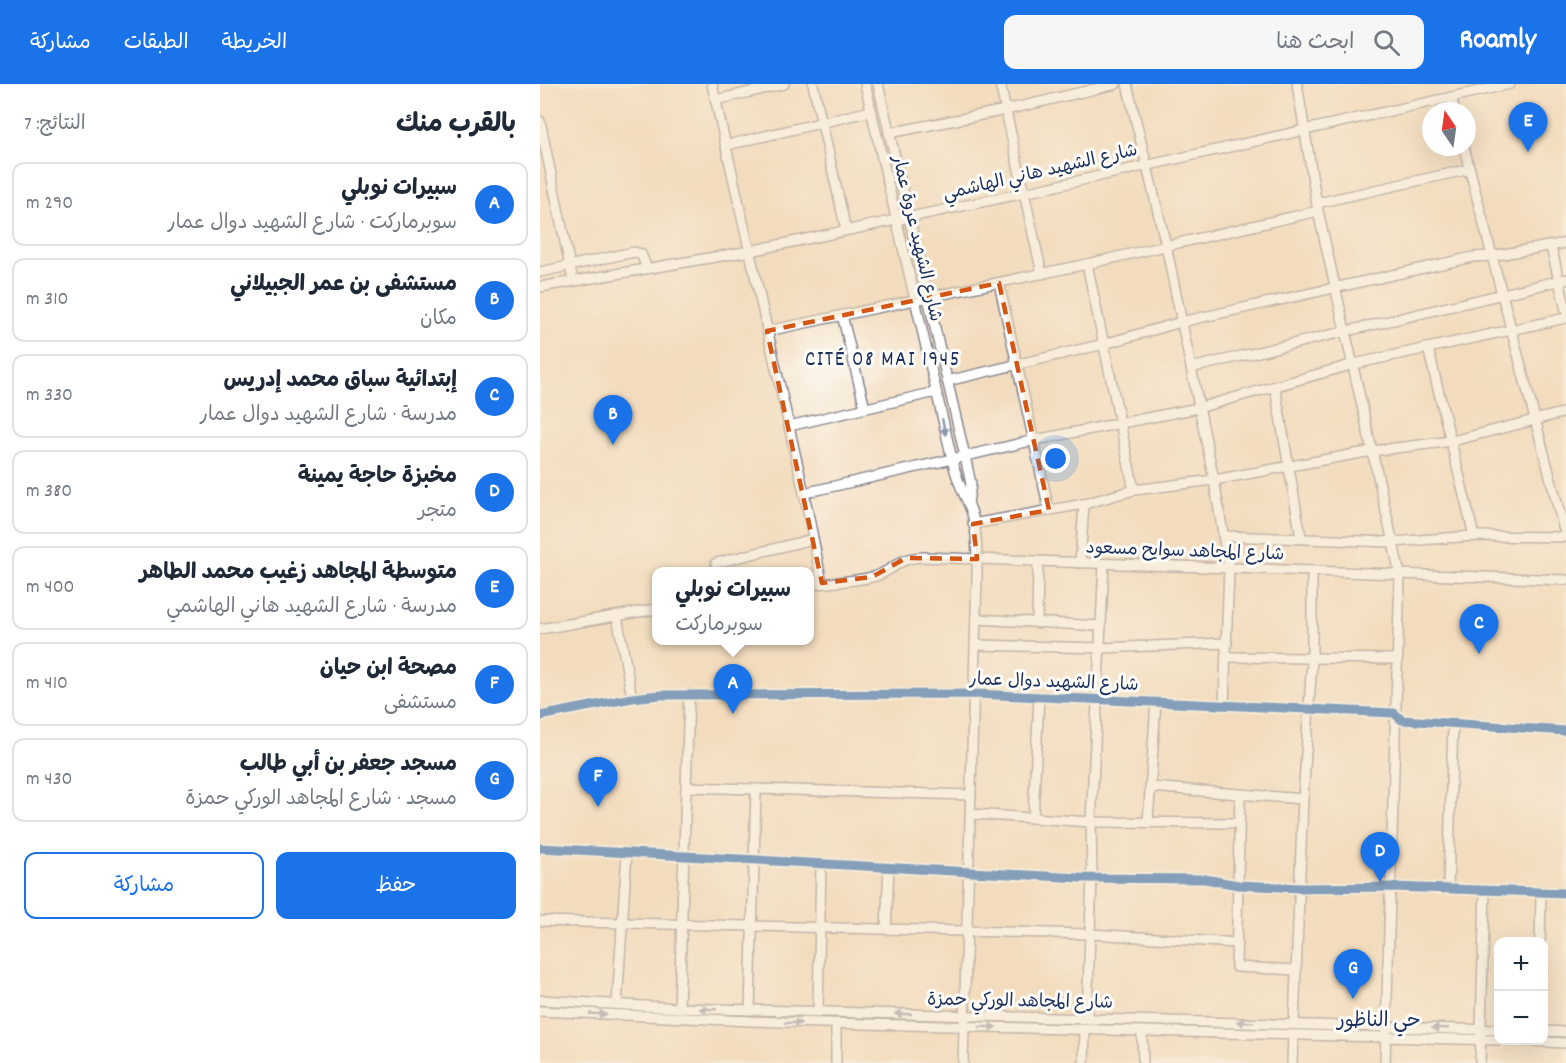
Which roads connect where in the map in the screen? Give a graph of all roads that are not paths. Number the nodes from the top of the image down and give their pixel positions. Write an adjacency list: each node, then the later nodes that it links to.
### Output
1 (712, 84): 14 (street)
2 (784, 84): 11 (street)
3 (813, 84): 19 (street)
4 (865, 84): 17 (street, شارع الشهيد عروة عمار)
5 (878, 84): 21 (street, شارع الشهيد عروة عمار)
6 (1000, 84): 16 (street)
7 (1116, 84): 16 (street)
8 (1127, 84): 24 (street)
9 (1297, 84): 20 (street)
10 (1510, 84): 12 (street, شارع الشهيد هاني الهاشمي)
11 (763, 86): 14 (street)
12 (1466, 89): 13 (street, شارع الشهيد هاني الهاشمي)
13 (1451, 97): 15 (street); 20 (street, شارع الشهيد هاني الهاشمي)
14 (716, 100): 22 (street)
15 (1452, 102)
16 (1006, 110): 21 (street); 26 (street)
17 (871, 111): 19 (street); 29 (street, شارع الشهيد عروة عمار)
18 (540, 121): 37 (street)
19 (822, 125): 22 (street); 30 (street)
20 (1303, 130): 24 (street, شارع الشهيد هاني الهاشمي); 27 (street)
21 (889, 133): 28 (street, شارع الشهيد عروة عمار)
22 (727, 145): 34 (street)
23 (1466, 156): 25 (street)
24 (1148, 164): 26 (street, شارع الشهيد هاني الهاشمي); 32 (street)
25 (1470, 169): 27 (street); 35 (street)
26 (1024, 193): 28 (street, شارع الشهيد هاني الهاشمي); 40 (street)
27 (1318, 207): 32 (street); 45 (street)
28 (908, 217): 29 (street, شارع الشهيد هاني الهاشمي); 47 (street, شارع الشهيد عروة عمار)
29 (897, 220): 30 (street, شارع الشهيد هاني الهاشمي); 48 (street, شارع الشهيد عروة عمار)
30 (846, 230): 34 (street, شارع الشهيد هاني الهاشمي)
31 (1566, 243): 33 (street)
32 (1166, 245): 36 (street); 52 (street)
33 (1551, 247): 35 (street); 41 (street)
34 (750, 251): 38 (street, شارع الشهيد هاني الهاشمي); 54 (street)
35 (1491, 256): 45 (street); 46 (street)
36 (1087, 264): 40 (street); 56 (street)
37 (571, 266): 38 (street); 39 (street); 42 (street)
38 (647, 268): 42 (street, شارع الشهيد هاني الهاشمي)
39 (540, 272)
40 (1042, 274): 43 (street)
41 (1563, 280): 46 (street); 49 (street)
42 (573, 281): 44 (street, شارع الشهيد هاني الهاشمي)
43 (999, 283): 47 (street); 59 (street)
44 (540, 287)
45 (1336, 287): 52 (street); 55 (street)
46 (1503, 294): 53 (street); 55 (street)
47 (927, 297): 48 (street); 61 (street, شارع الشهيد عروة عمار)
48 (915, 300): 50 (street); 63 (street, شارع الشهيد عروة عمار)
49 (1566, 310)
50 (842, 315): 54 (street); 64 (street)
51 (1566, 318): 53 (street)
52 (1181, 322): 56 (street); 60 (street)
53 (1513, 330): 57 (street); 67 (street)
54 (767, 331): 69 (street)
55 (1346, 332): 58 (street); 60 (street)
56 (1104, 344): 59 (street); 68 (street)
57 (1428, 348): 58 (street); 71 (street)
58 (1354, 364): 62 (street); 72 (street)
59 (1019, 365): 61 (street); 70 (street)
60 (1191, 368): 65 (street)
61 (947, 381): 73 (street, شارع الشهيد عروة عمار)
62 (1275, 387): 65 (street); 75 (street)
63 (936, 392): 64 (street); 74 (street, شارع الشهيد عروة عمار, one-way to 74)
64 (865, 408): 69 (street)
65 (1198, 408): 68 (street); 76 (street)
66 (1566, 412): 67 (street)
67 (1535, 420): 71 (street); 81 (street)
68 (1121, 421): 70 (street); 77 (street)
69 (789, 426): 78 (street)
70 (1035, 440): 73 (street); 82 (street)
71 (1452, 441): 72 (street); 85 (street)
72 (1372, 451): 75 (street); 89 (street)
73 (965, 456): 74 (street); 79 (street, شارع الشهيد عروة عمار)
74 (952, 459): 78 (street); 79 (street, شارع الشهيد عروة عمار)
75 (1291, 468): 76 (street); 86 (street)
76 (1214, 480): 77 (street); 84 (street)
77 (1134, 490): 80 (street)
78 (804, 493): 88 (street)
79 (968, 503): 83 (street, شارع الشهيد عروة عمار)
80 (1084, 504): 82 (street); 93 (street)
81 (1561, 506): 87 (street)
82 (1049, 510): 83 (street)
83 (973, 524): 90 (street, شارع الشهيد عروة عمار)
84 (1223, 536): 86 (street); 95 (street)
85 (1474, 536): 87 (street); 89 (street)
86 (1301, 537): 89 (street)
87 (1566, 537)
88 (813, 540): 91 (street); 99 (street)
89 (1392, 542): 97 (street)
90 (977, 559): 92 (street, شارع المجاهد سوايح مسعود); 99 (street, شارع المجاهد سوايح مسعود); 103 (street, شارع الشهيد عروة عمار)
91 (716, 562)
92 (1038, 562): 93 (street, شارع المجاهد سوايح مسعود); 104 (street)
93 (1080, 563): 94 (street, شارع المجاهد سوايح مسعود)
94 (1104, 564): 95 (street, شارع المجاهد سوايح مسعود); 105 (street)
95 (1229, 568): 96 (street, شارع المجاهد سوايح مسعود); 107 (street)
96 (1312, 572): 97 (street, شارع المجاهد سوايح مسعود); 112 (street)
97 (1400, 574): 98 (street, شارع المجاهد سوايح مسعود); 111 (street)
98 (1566, 580)
99 (822, 583): 100 (street, شارع المجاهد سوايح مسعود)
100 (814, 584)
101 (652, 610): 102 (street)
102 (617, 616): 106 (street); 116 (street)
103 (976, 619): 104 (street); 108 (street, شارع الشهيد عروة عمار)
104 (1037, 624): 105 (street)
105 (1101, 626): 109 (street)
106 (540, 629)
107 (1227, 643): 109 (street); 110 (street)
108 (975, 645): 109 (street); 114 (street, شارع الشهيد عروة عمار)
109 (1101, 648): 117 (street)
110 (1226, 657): 112 (street); 119 (street)
111 (1396, 658): 112 (street); 121 (street)
112 (1312, 660): 120 (street)
113 (689, 694): 114 (street, شارع الشهيد دوال عمار); 116 (street, شارع الشهيد دوال عمار); 125 (street)
114 (974, 694): 115 (street, شارع الشهيد دوال عمار); 128 (street, شارع الشهيد عروة عمار)
115 (1039, 697): 117 (street, شارع الشهيد دوال عمار); 132 (street)
116 (632, 698): 122 (street, شارع الشهيد دوال عمار)
117 (1097, 699): 118 (street, شارع الشهيد دوال عمار); 133 (street)
118 (1156, 702): 119 (street, شارع الشهيد دوال عمار); 126 (street)
119 (1224, 704): 120 (street, شارع الشهيد دوال عمار)
120 (1309, 710): 121 (street, شارع الشهيد دوال عمار); 130 (street)
121 (1394, 713): 123 (street, شارع الشهيد دوال عمار); 145 (street)
122 (540, 716)
123 (1453, 723): 124 (street, شارع الشهيد دوال عمار); 147 (street)
124 (1566, 731)
125 (686, 788): 127 (street); 138 (street)
126 (1150, 788): 129 (street); 134 (street)
127 (756, 789): 128 (street); 139 (street)
128 (971, 795): 131 (street, شارع الشهيد عروة عمار)
129 (1240, 795): 130 (street); 135 (street)
130 (1303, 799): 146 (street)
131 (971, 814): 132 (street); 142 (street, شارع الشهيد عروة عمار)
132 (1033, 818): 133 (street)
133 (1091, 822): 134 (street); 143 (street)
134 (1148, 822): 135 (street)
135 (1239, 823): 144 (street)
136 (540, 848): 137 (street)
137 (627, 852): 138 (street); 152 (street)
138 (685, 855): 139 (street); 153 (street)
139 (755, 859): 140 (street); 154 (street)
140 (821, 863): 141 (street); 155 (street)
141 (889, 867): 142 (street); 156 (street)
142 (969, 872): 143 (street); 157 (street, شارع الشهيد عروة عمار)
143 (1092, 876): 144 (street); 158 (street)
144 (1238, 885): 146 (street); 160 (street)
145 (1391, 887): 146 (street); 147 (street); 172 (street)
146 (1300, 888): 161 (street)
147 (1448, 889): 148 (street)
148 (1485, 890): 149 (street); 174 (street)
149 (1541, 892): 150 (street); 159 (street)
150 (1566, 893)
151 (540, 921): 152 (street)
152 (623, 924): 153 (street); 163 (street)
153 (684, 926): 154 (street); 164 (street)
154 (753, 927): 155 (street); 165 (street)
155 (820, 928): 156 (street); 167 (street)
156 (886, 929): 157 (street)
157 (969, 931): 158 (street); 168 (street, شارع الشهيد عروة عمار)
158 (1090, 934): 160 (street); 169 (street)
159 (1540, 937)
160 (1237, 943): 161 (street)
161 (1296, 970): 170 (street)
162 (540, 1000): 163 (street, شارع المجاهد الوركي حمزة)
163 (617, 1004): 164 (street, شارع المجاهد الوركي حمزة)
164 (679, 1008): 165 (street, شارع المجاهد الوركي حمزة, one-way to 164)
165 (750, 1010): 167 (street, شارع المجاهد الوركي حمزة)
166 (540, 1011): 171 (street, شارع المجاهد الوركي حمزة, one-way to 171)
167 (818, 1011): 168 (street, شارع المجاهد الوركي حمزة, one-way to 167)
168 (967, 1015): 169 (street, شارع المجاهد الوركي حمزة); 173 (street, شارع الشهيد عروة عمار)
169 (1087, 1018): 170 (street, شارع المجاهد الوركي حمزة, one-way to 169)
170 (1294, 1023): 172 (street, شارع المجاهد الوركي حمزة)
171 (837, 1024): 173 (street, شارع المجاهد الوركي حمزة); 186 (street)
172 (1386, 1026): 174 (street, شارع المجاهد الوركي حمزة, one-way to 172); 181 (street)
173 (966, 1027): 175 (street, شارع المجاهد الوركي حمزة, one-way to 175); 187 (street, شارع الشهيد عروة عمار)
174 (1481, 1029): 176 (street, شارع المجاهد الوركي حمزة); 182 (street)
175 (1085, 1030): 177 (street, شارع المجاهد الوركي حمزة); 188 (street)
176 (1494, 1030)
177 (1142, 1031): 180 (street, شارع المجاهد الوركي حمزة); 189 (street)
178 (1548, 1031): 179 (street)
179 (1566, 1032)
180 (1293, 1036): 181 (street, شارع المجاهد الوركي حمزة); 190 (street)
181 (1386, 1037): 182 (street, شارع المجاهد الوركي حمزة); 191 (street)
182 (1481, 1040): 183 (street, شارع المجاهد الوركي حمزة); 192 (street)
183 (1494, 1040)
184 (1548, 1042): 185 (street)
185 (1566, 1042)
186 (836, 1063)
187 (963, 1063)
188 (1084, 1063)
189 (1143, 1063)
190 (1292, 1063)
191 (1385, 1063)
192 (1480, 1063)

